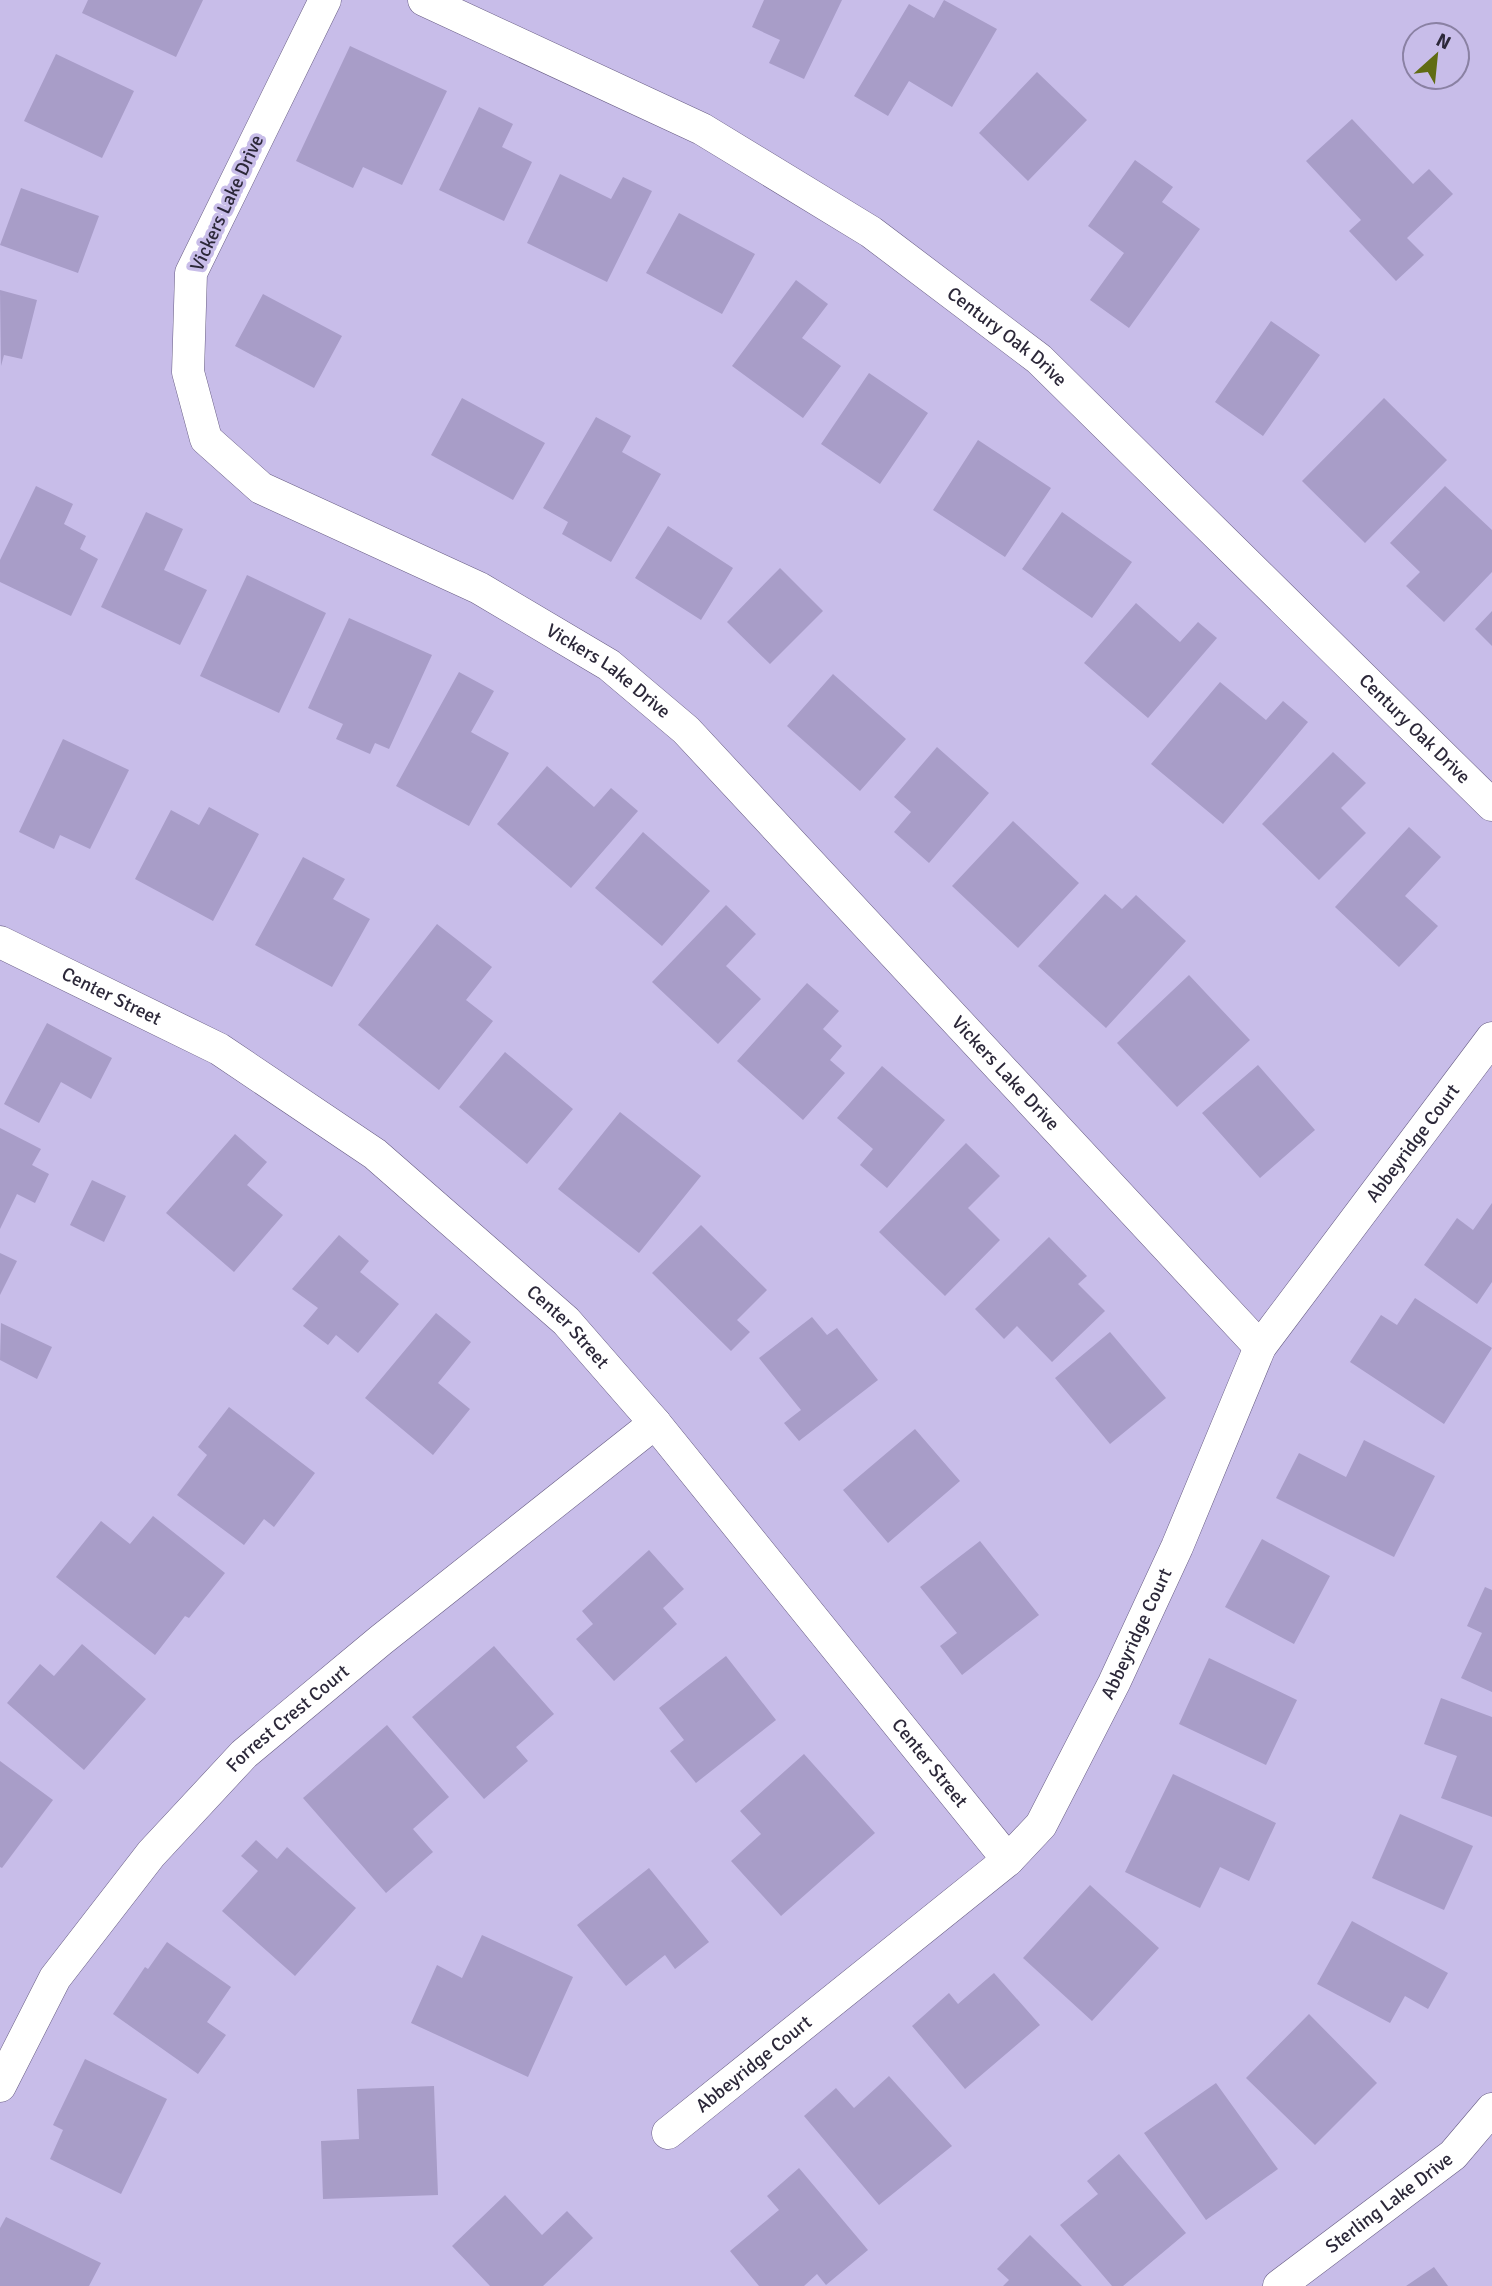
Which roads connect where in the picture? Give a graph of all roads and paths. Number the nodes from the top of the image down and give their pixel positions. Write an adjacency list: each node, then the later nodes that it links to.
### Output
1 (325, 0): 6 (street, Vickers Lake Drive)
2 (424, 0): 3 (street, Century Oak Drive)
3 (1492, 806)
4 (0, 942): 7 (street, Center Street)
5 (1492, 1038): 6 (street, Abbeyridge Court)
6 (1260, 1347): 8 (street, Abbeyridge Court)
7 (655, 1423): 8 (street, Center Street); 9 (street, Forrest Crest Court)
8 (1007, 1860): 11 (street, Abbeyridge Court)
9 (0, 2087)
10 (1492, 2109): 12 (street, Sterling Lake Drive)
11 (668, 2133)
12 (1279, 2286)

